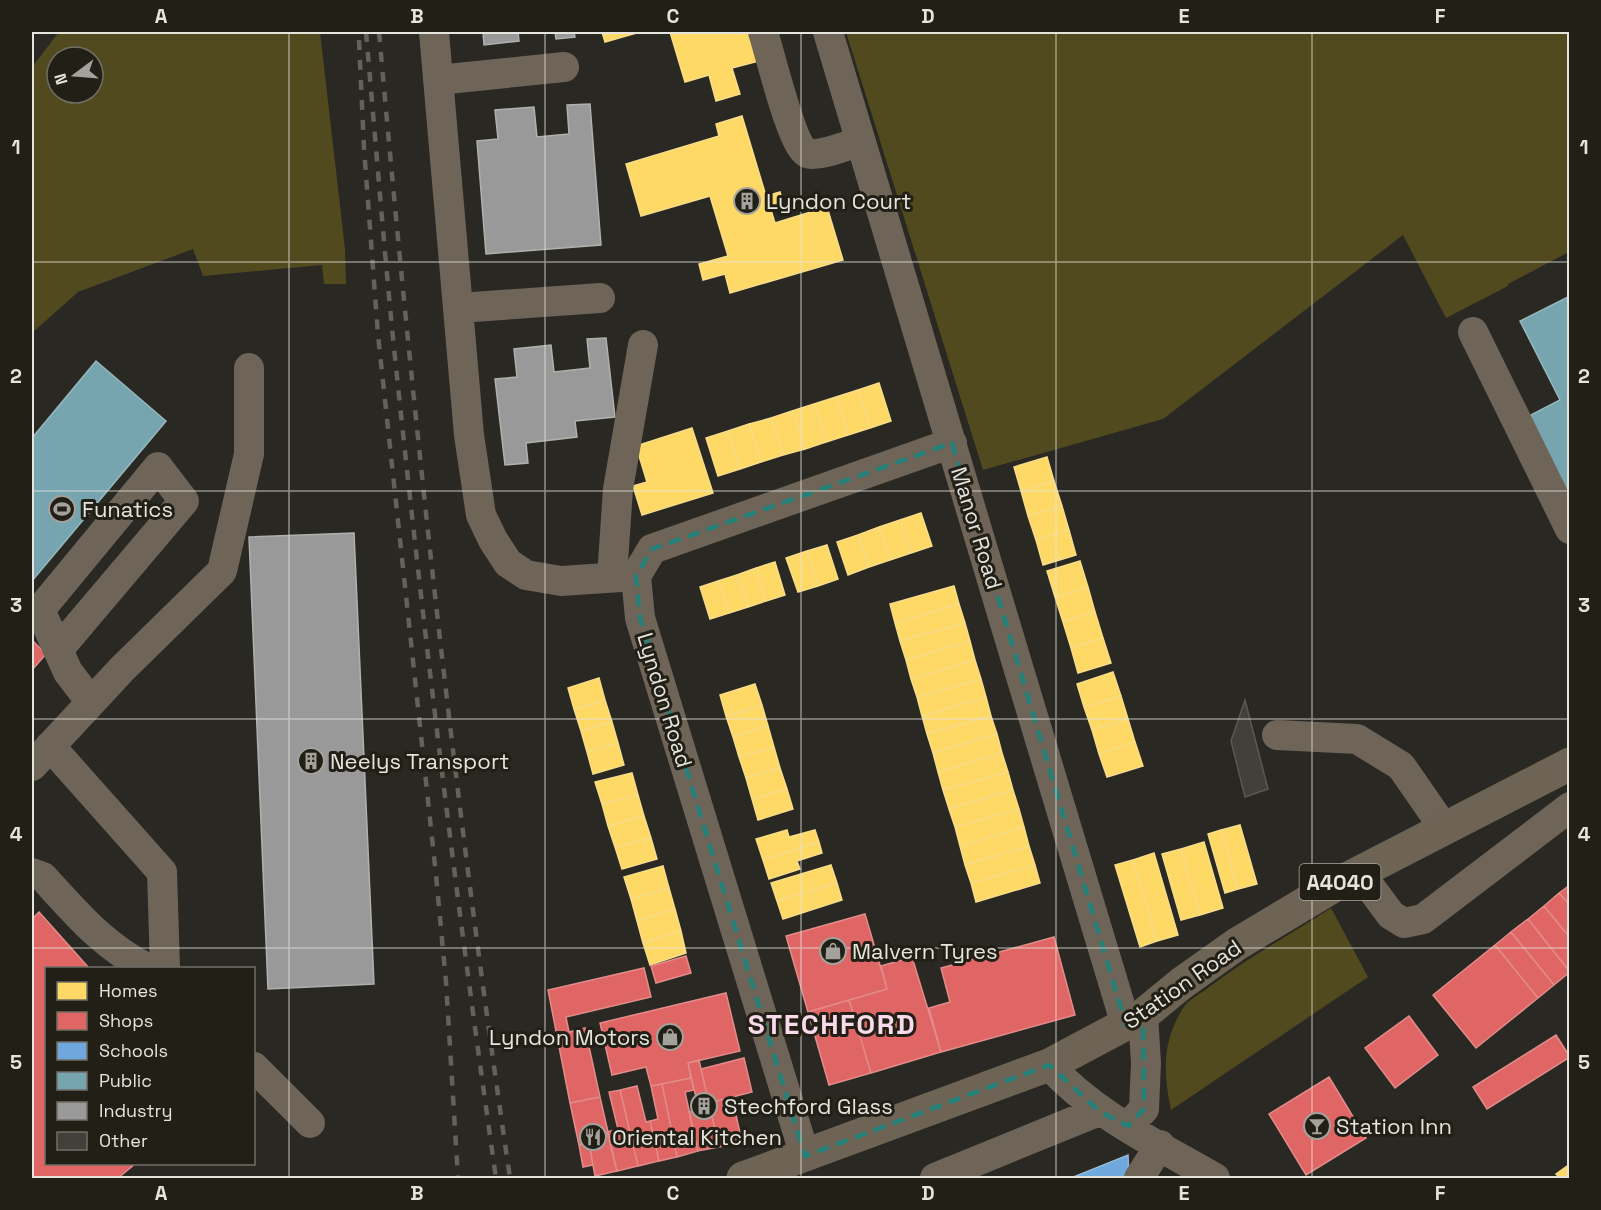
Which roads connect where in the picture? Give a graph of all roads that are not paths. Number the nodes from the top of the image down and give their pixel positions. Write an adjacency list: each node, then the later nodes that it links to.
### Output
1 (434, 32): 5 (street)
2 (764, 32): 6 (street)
3 (828, 32): 6 (street, Manor Road)
4 (564, 67): 5 (street)
5 (438, 80): 8 (street)
6 (860, 141): 12 (street, Manor Road)
7 (600, 298): 8 (street)
8 (459, 308): 14 (street)
9 (1473, 332): 13 (street)
10 (643, 345): 14 (street, Lyndon Road)
11 (249, 368): 16 (street)
12 (952, 443): 14 (street); 26 (street, Manor Road)
13 (1569, 529)
14 (624, 577): 33 (street, Lyndon Road)
15 (58, 650): 15 (street); 16 (street)
16 (91, 702): 18 (street)
17 (1277, 735): 21 (street)
18 (36, 761): 25 (street)
19 (1569, 764): 21 (main road, Station Road / A4040)
20 (1569, 807): 22 (street)
21 (1444, 828): 22 (main road, Station Road / A4040)
22 (1359, 872): 26 (main road, Station Road / A4040)
23 (32, 873): 24 (street)
24 (144, 967)
25 (165, 967)
26 (1134, 1020): 27 (main road, Station Road / A4040); 31 (street, Manor Road)
27 (1049, 1065): 29 (street); 33 (main road, Station Road / A4040)
28 (255, 1068): 30 (street)
29 (1099, 1110): 31 (street); 35 (street)
30 (310, 1123)
31 (1128, 1126): 32 (street)
32 (1160, 1146): 36 (street); 37 (street)
33 (805, 1156): 34 (main road, Station Road / A4040)
34 (743, 1179)
35 (935, 1179)
36 (1139, 1179)
37 (1215, 1179)

